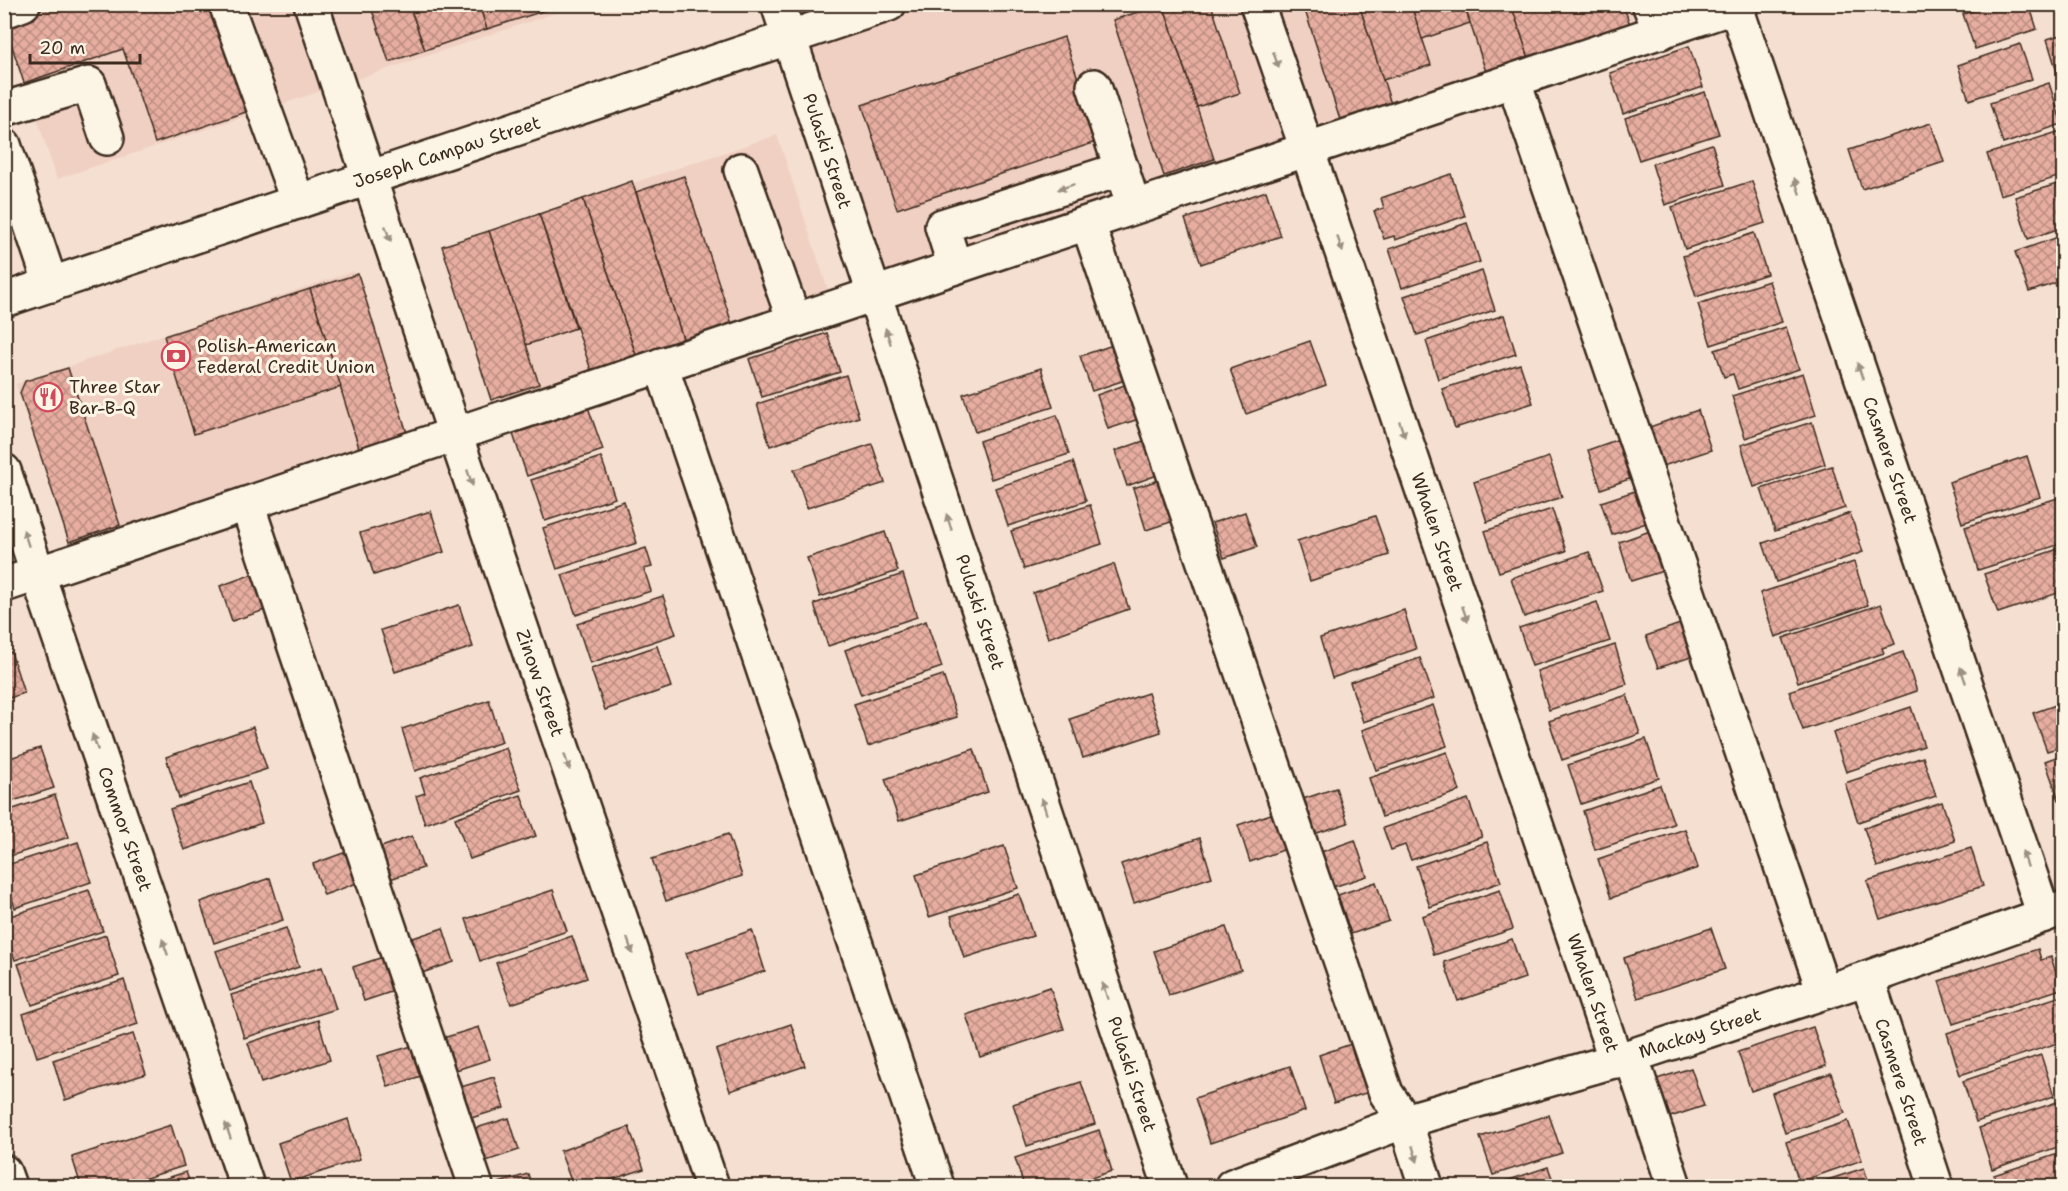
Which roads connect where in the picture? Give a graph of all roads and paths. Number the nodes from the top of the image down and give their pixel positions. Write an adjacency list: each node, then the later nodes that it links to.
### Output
1 (23, 4): 8 (street)
2 (226, 4): 20 (street)
3 (311, 4): 19 (street, Zinow Street)
4 (778, 4): 10 (street, Pulaski Street)
5 (889, 4): 10 (street, Joseph Campau Street)
6 (1257, 4): 16 (street, Whalen Street, one-way to 16)
7 (1738, 5): 9 (street); 34 (street, Casmere Street, one-way to 7)
8 (4, 11)
9 (1655, 18): 11 (street)
10 (789, 38): 19 (street, Joseph Campau Street); 25 (street, Pulaski Street)
11 (1514, 82): 16 (street); 36 (street)
12 (1094, 86): 17 (street)
13 (4, 109): 14 (street)
14 (107, 138)
15 (4, 145): 24 (street)
16 (1307, 148): 21 (street); 37 (street, Whalen Street, one-way to 37)
17 (1122, 169): 21 (street); 23 (street, one-way to 23)
18 (741, 170): 27 (street)
19 (369, 178): 20 (street, Joseph Campau Street); 29 (street, Zinow Street, one-way to 29)
20 (298, 202): 24 (street, Joseph Campau Street)
21 (1134, 208): 22 (street)
22 (1088, 224): 23 (street); 38 (street)
23 (955, 267): 25 (street)
24 (51, 285): 26 (street, Joseph Campau Street)
25 (873, 293): 27 (street); 45 (street, Pulaski Street, one-way to 25)
26 (4, 300)
27 (794, 320): 28 (street)
28 (661, 365): 29 (street); 44 (street)
29 (455, 434): 31 (street); 43 (street, Zinow Street, one-way to 43)
30 (4, 471): 32 (street, Commor Street, one-way to 30)
31 (247, 504): 32 (street); 42 (street)
32 (38, 574): 33 (street); 41 (street, Commor Street, one-way to 32)
33 (4, 585)
34 (2054, 912): 35 (street, Mackay Street)
35 (1867, 978): 36 (street, Mackay Street); 49 (street, Casmere Street)
36 (1824, 992): 37 (street, Mackay Street)
37 (1623, 1058): 38 (street, Mackay Street); 48 (street, Whalen Street)
38 (1405, 1122): 46 (street, Mackay Street); 47 (street, one-way to 47)
39 (4, 1172): 40 (street)
40 (9, 1186)
41 (247, 1186)
42 (476, 1186)
43 (712, 1186)
44 (937, 1186)
45 (1170, 1186)
46 (1232, 1186)
47 (1426, 1186)
48 (1674, 1186)
49 (1936, 1186)

